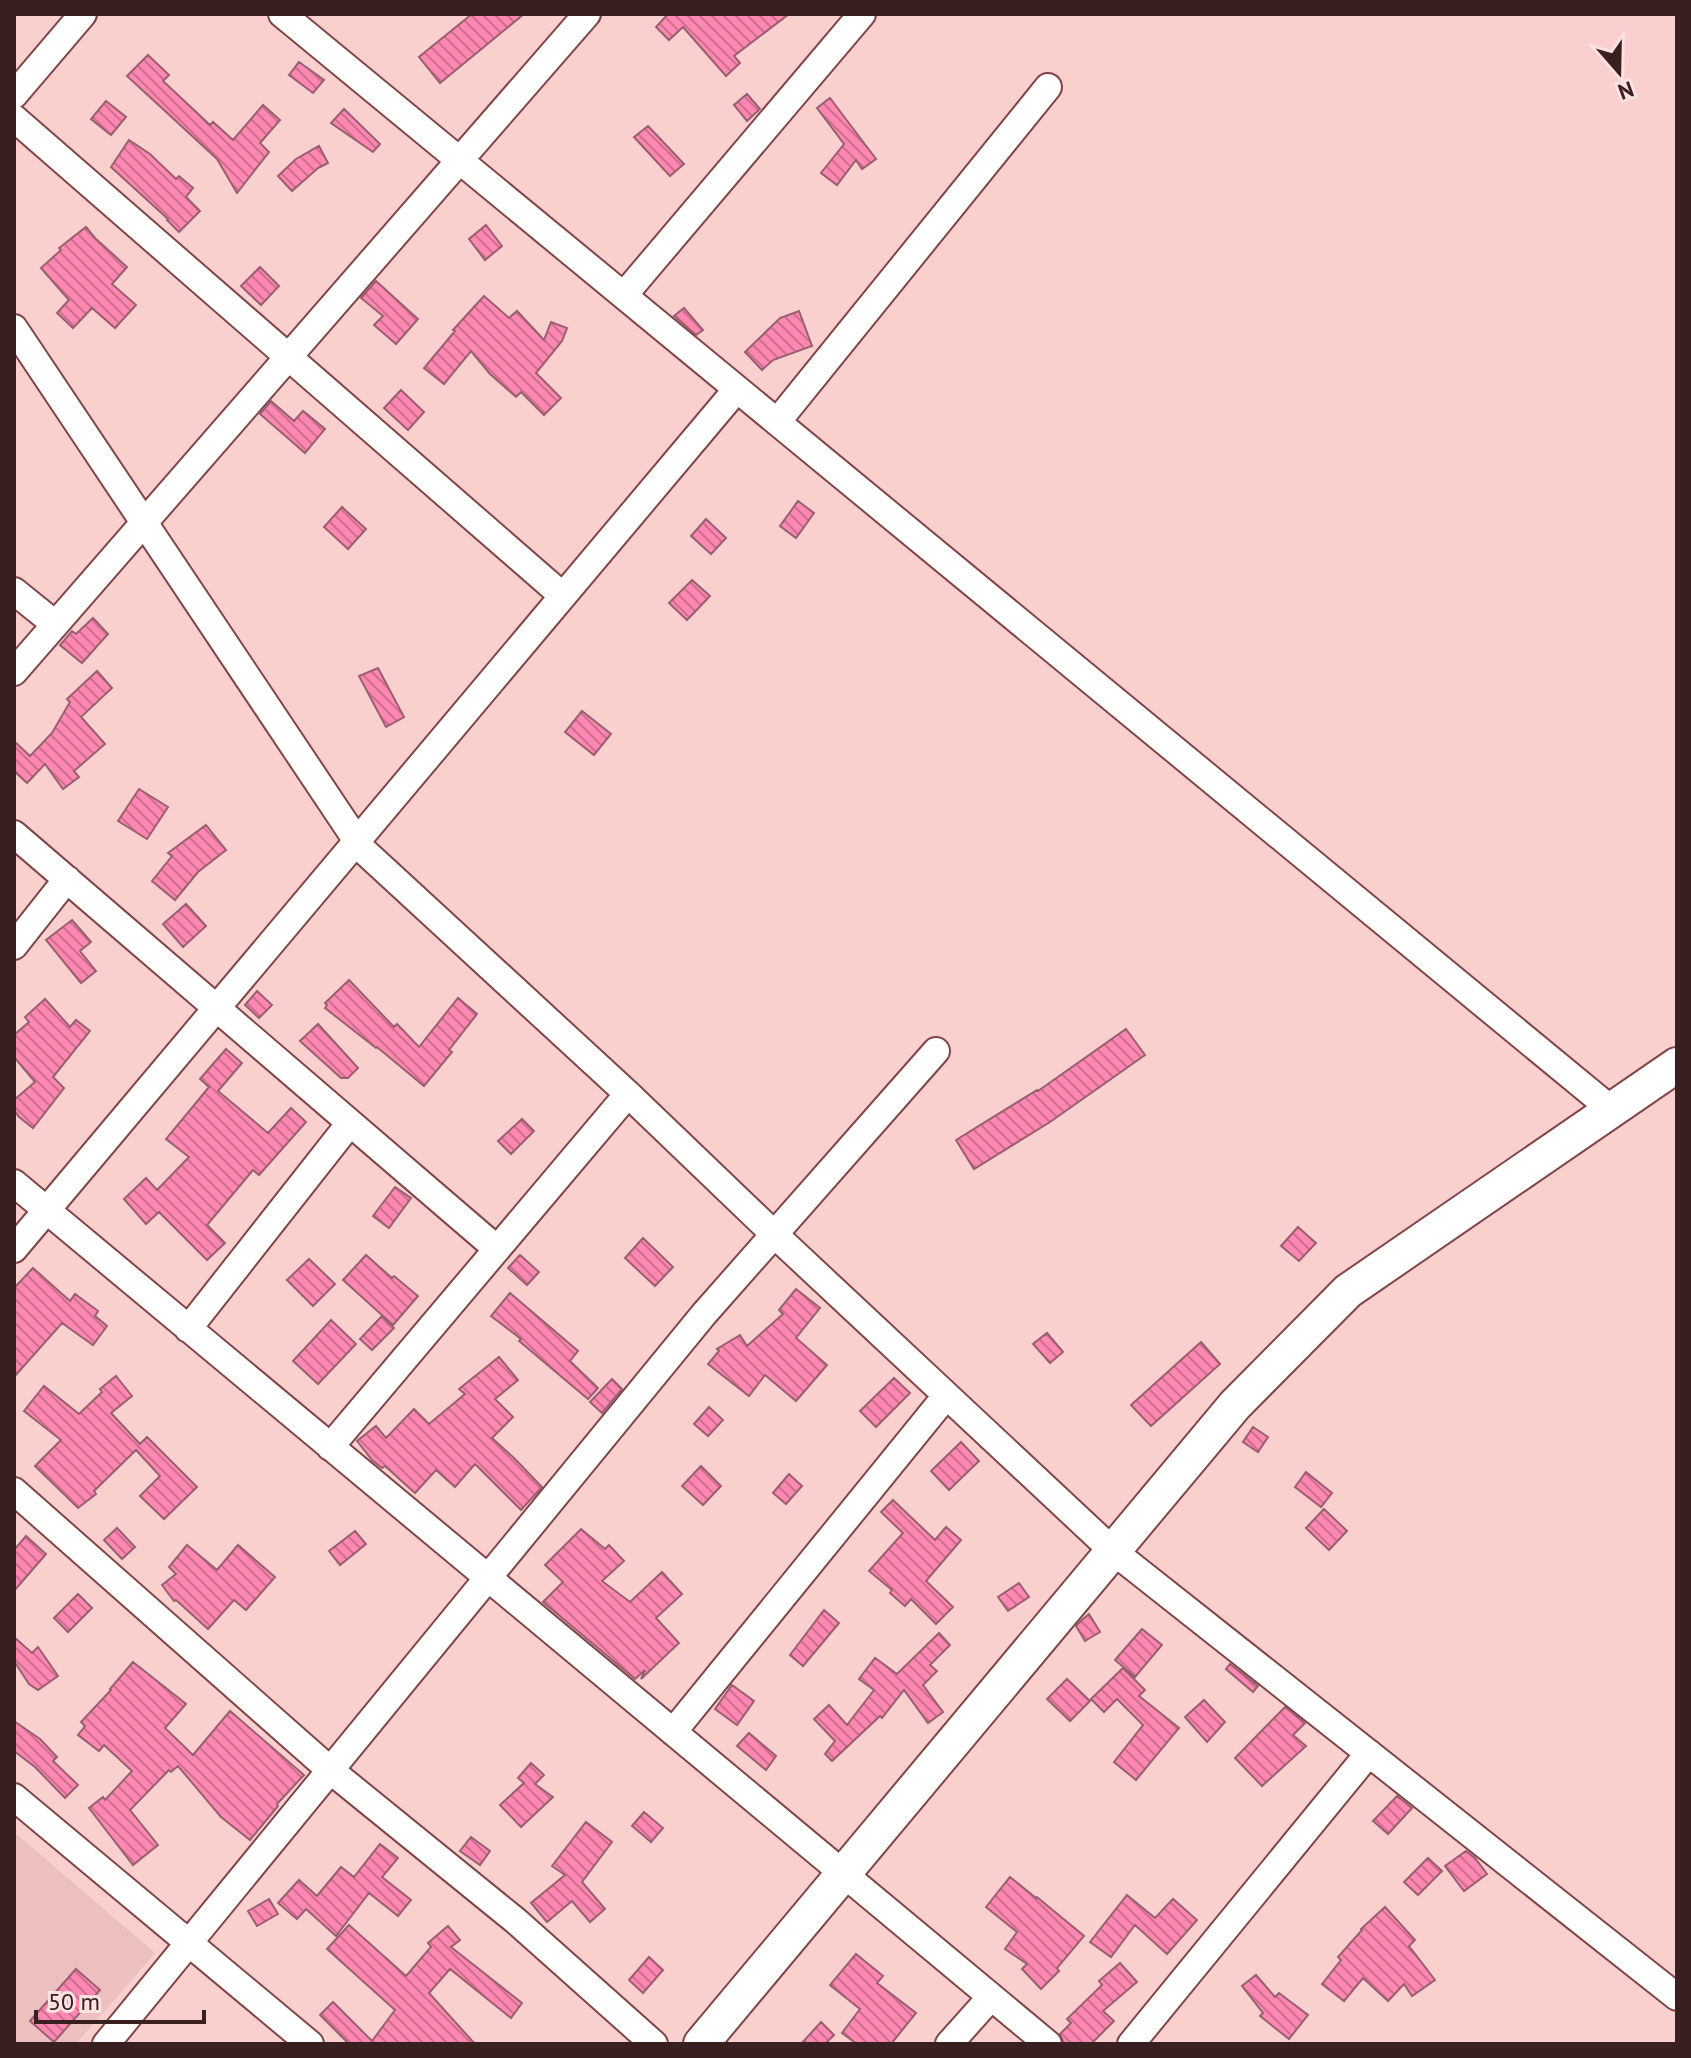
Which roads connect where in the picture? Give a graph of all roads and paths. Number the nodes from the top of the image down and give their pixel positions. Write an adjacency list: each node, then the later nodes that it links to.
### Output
1 (83, 14): 6 (street)
2 (282, 14): 8 (street)
3 (587, 14): 8 (street)
4 (862, 14): 9 (street)
5 (1048, 87): 13 (street)
6 (14, 95)
7 (14, 118): 11 (street)
8 (459, 160): 9 (street); 11 (street)
9 (624, 295): 12 (street)
10 (14, 328): 14 (street)
11 (288, 357): 14 (street); 16 (street)
12 (737, 389): 13 (street); 16 (street)
13 (777, 422): 27 (street)
14 (144, 522): 17 (street); 20 (street)
15 (14, 591): 17 (street)
16 (563, 596): 20 (street)
17 (55, 624): 18 (street)
18 (14, 672)
19 (14, 834): 21 (street)
20 (357, 841): 23 (street); 26 (street)
21 (67, 879): 22 (street); 23 (street)
22 (14, 946)
23 (217, 1008): 28 (street); 30 (street)
24 (936, 1051): 31 (street)
25 (1677, 1065): 27 (street)
26 (628, 1094): 31 (street); 33 (street)
27 (1612, 1110): 38 (street)
28 (350, 1123): 33 (street); 34 (street)
29 (14, 1183): 30 (street)
30 (46, 1210): 32 (street); 34 (street)
31 (774, 1234): 35 (street); 39 (street)
32 (14, 1249)
33 (497, 1249): 36 (street)
34 (188, 1329): 36 (street)
35 (946, 1396): 38 (street); 40 (street)
36 (330, 1447): 39 (street)
37 (14, 1491): 42 (street)
38 (1113, 1551): 41 (street); 44 (street)
39 (488, 1578): 40 (street); 42 (street)
40 (673, 1732): 44 (street)
41 (1369, 1753): 47 (street); 54 (street)
42 (330, 1770): 45 (street); 50 (street)
43 (14, 1797): 45 (street)
44 (843, 1874): 46 (street); 51 (street)
45 (189, 1942): 48 (street); 49 (street)
46 (991, 1997): 52 (street); 53 (street)
47 (1677, 1997)
48 (106, 2044)
49 (310, 2044)
50 (654, 2044)
51 (701, 2044)
52 (949, 2044)
53 (1048, 2044)
54 (1131, 2044)

